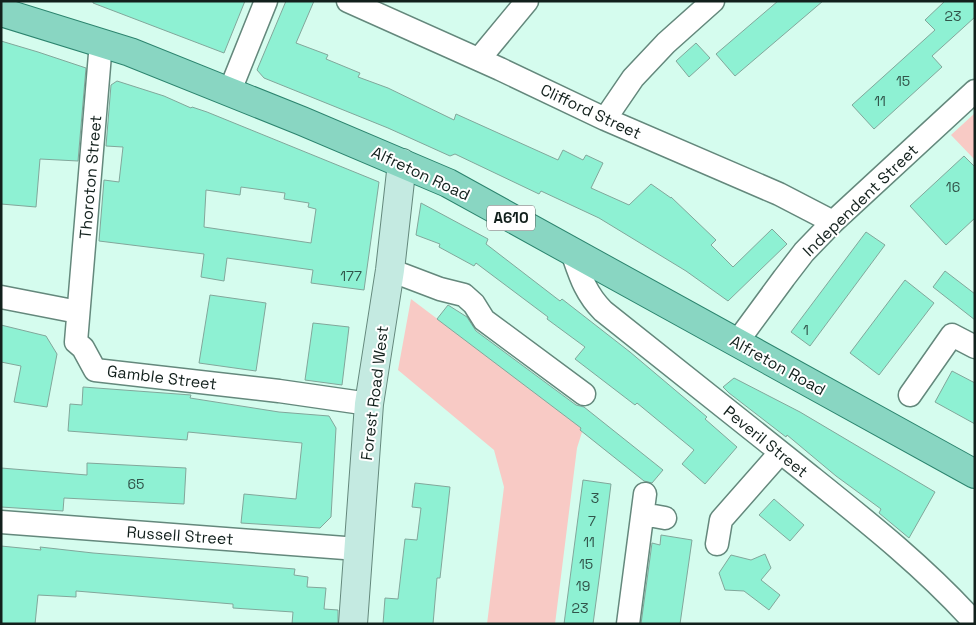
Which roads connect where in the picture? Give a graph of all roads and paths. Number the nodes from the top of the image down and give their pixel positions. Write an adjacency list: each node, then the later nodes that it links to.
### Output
1 (266, 1): 9 (street)
2 (348, 1): 7 (street, Clifford Street)
3 (527, 1): 7 (street)
4 (713, 1): 10 (street)
5 (15, 10): 6 (main road, Alfreton Road / A610)
6 (102, 42): 9 (main road, Alfreton Road / A610); 16 (street, Thoroton Street)
7 (479, 59): 10 (street, Clifford Street)
8 (975, 91): 12 (street, Independent Street)
9 (230, 93): 11 (main road, Alfreton Road / A610)
10 (605, 119): 12 (street, Clifford Street)
11 (402, 163): 13 (main road, Alfreton Road / A610); 14 (street, Forest Road West)
12 (833, 222): 17 (street, Independent Street)
13 (572, 252): 17 (main road, Alfreton Road / A610); 22 (street, Peveril Street)
14 (390, 270): 19 (street); 21 (street, Forest Road West)
15 (1, 297): 16 (street)
16 (78, 312): 21 (street, Gamble Street)
17 (737, 342): 23 (main road, Alfreton Road / A610)
18 (975, 347): 20 (street)
19 (584, 394)
20 (910, 395)
21 (369, 404): 27 (street, Forest Road West)
22 (780, 452): 26 (street); 28 (street, Peveril Street)
23 (975, 474)
24 (665, 518): 30 (street)
25 (1, 522): 27 (street, Russell Street)
26 (717, 544)
27 (358, 548): 29 (street, Forest Road West)
28 (975, 623)
29 (352, 624)
30 (628, 624)

